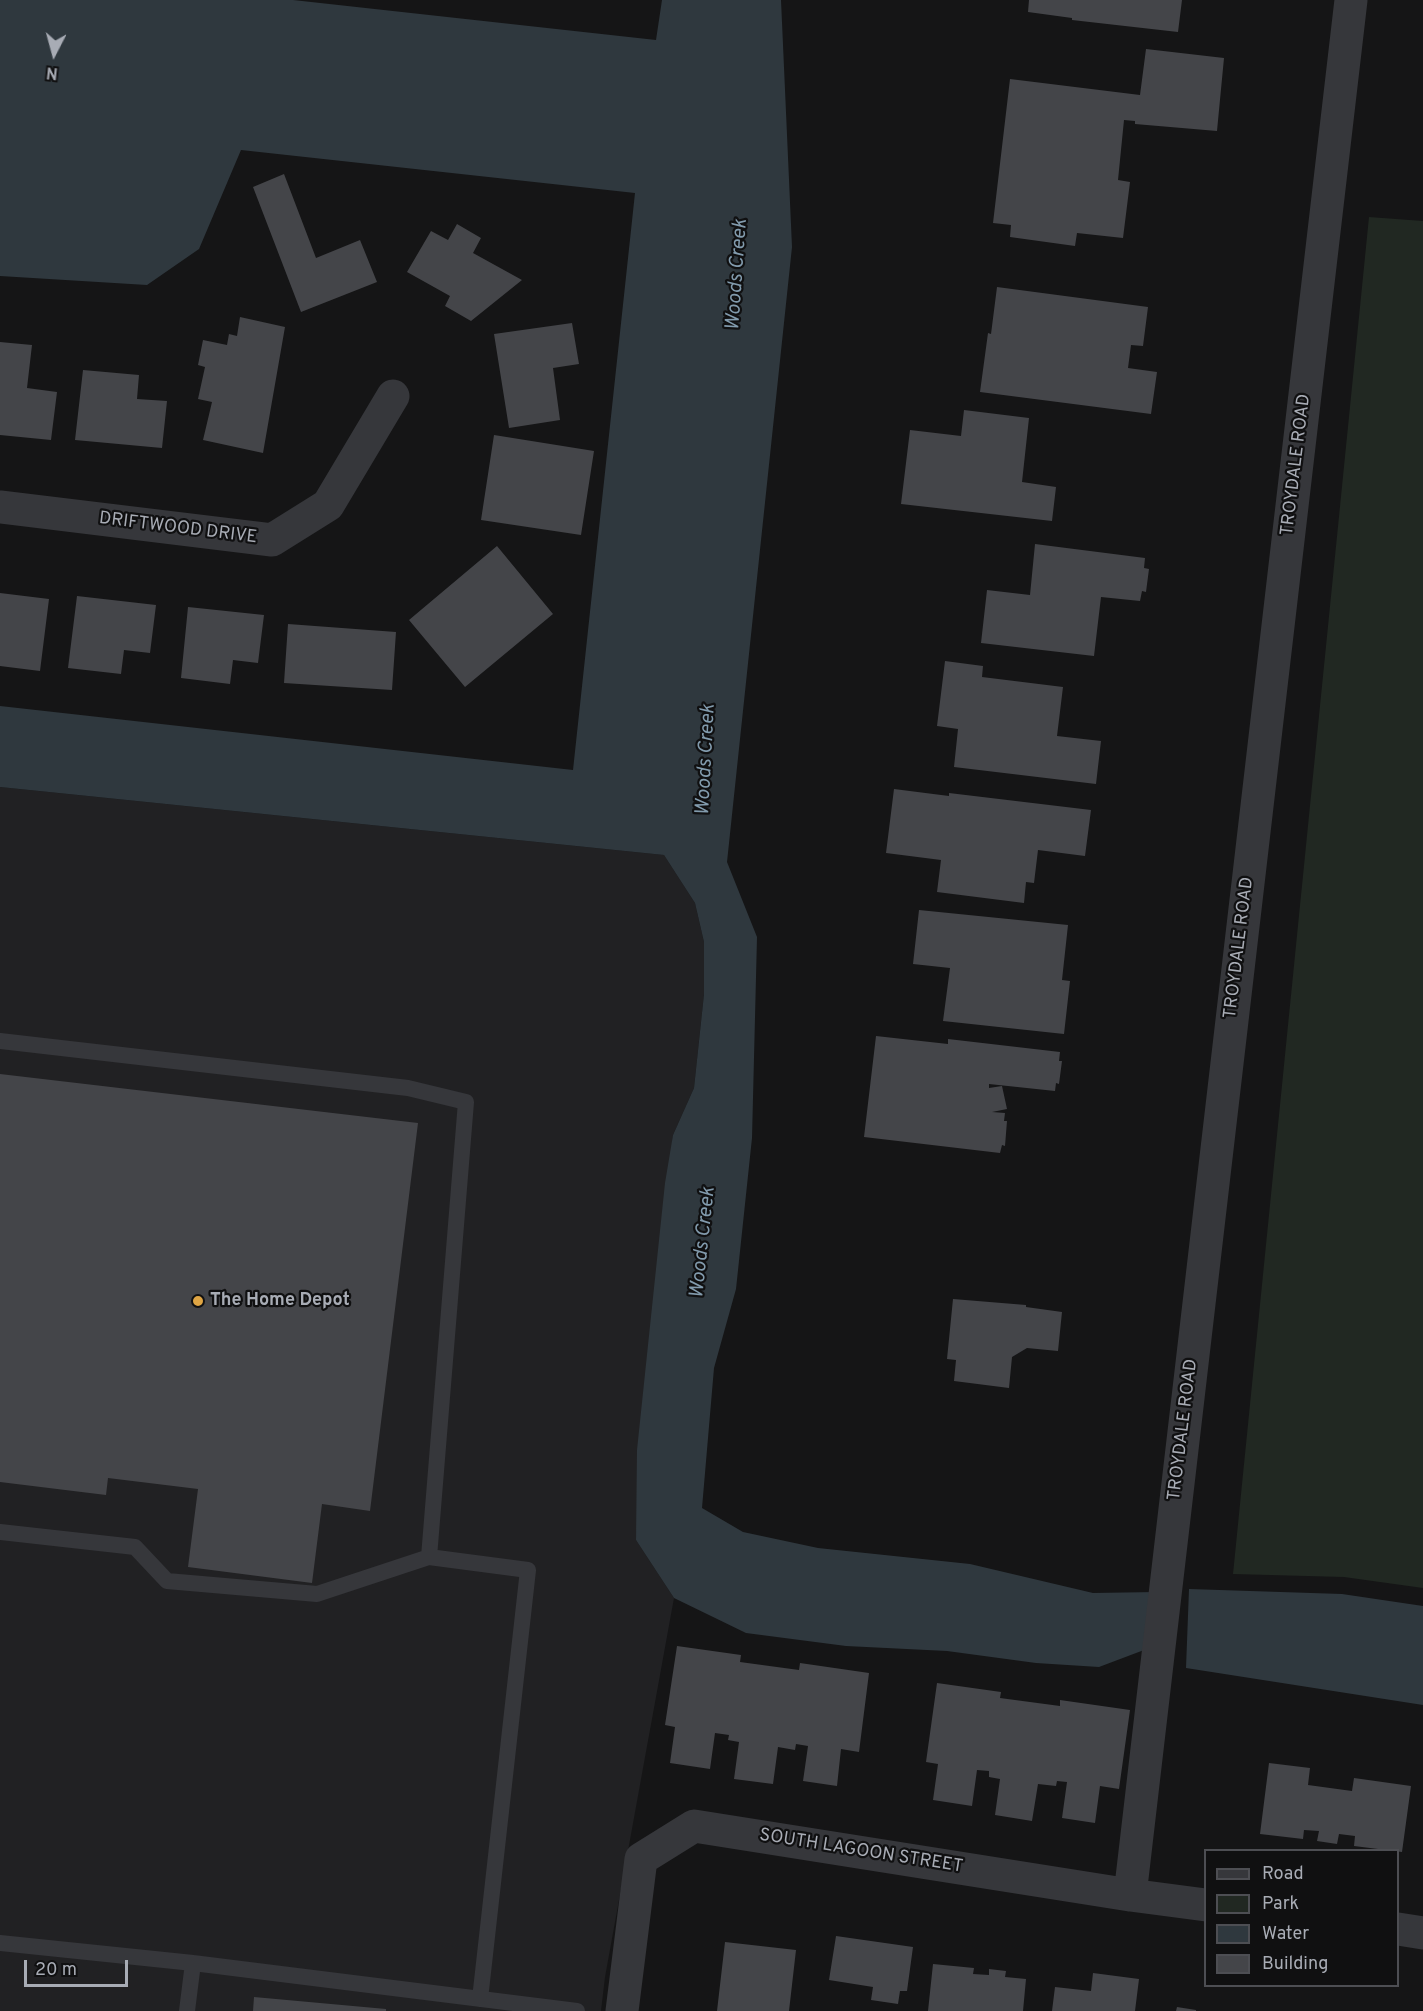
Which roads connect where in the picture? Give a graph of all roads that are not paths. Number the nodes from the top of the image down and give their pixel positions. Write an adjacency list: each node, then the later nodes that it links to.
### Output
1 (1351, 0): 7 (street, TROYDALE ROAD)
2 (393, 396): 3 (street, DRIFTWOOD DRIVE)
3 (0, 507)
4 (0, 1041): 6 (lane)
5 (0, 1532): 6 (lane)
6 (429, 1557): 13 (lane)
7 (1130, 1895): 8 (street, SOUTH LAGOON STREET); 16 (street, SOUTH LAGOON STREET)
8 (1204, 1905)
9 (1399, 1929): 10 (street)
10 (1423, 1933)
11 (0, 1942): 12 (lane)
12 (193, 1963): 13 (lane); 15 (lane)
13 (480, 1999): 14 (lane)
14 (567, 2010)
15 (187, 2011)
16 (622, 2011)

